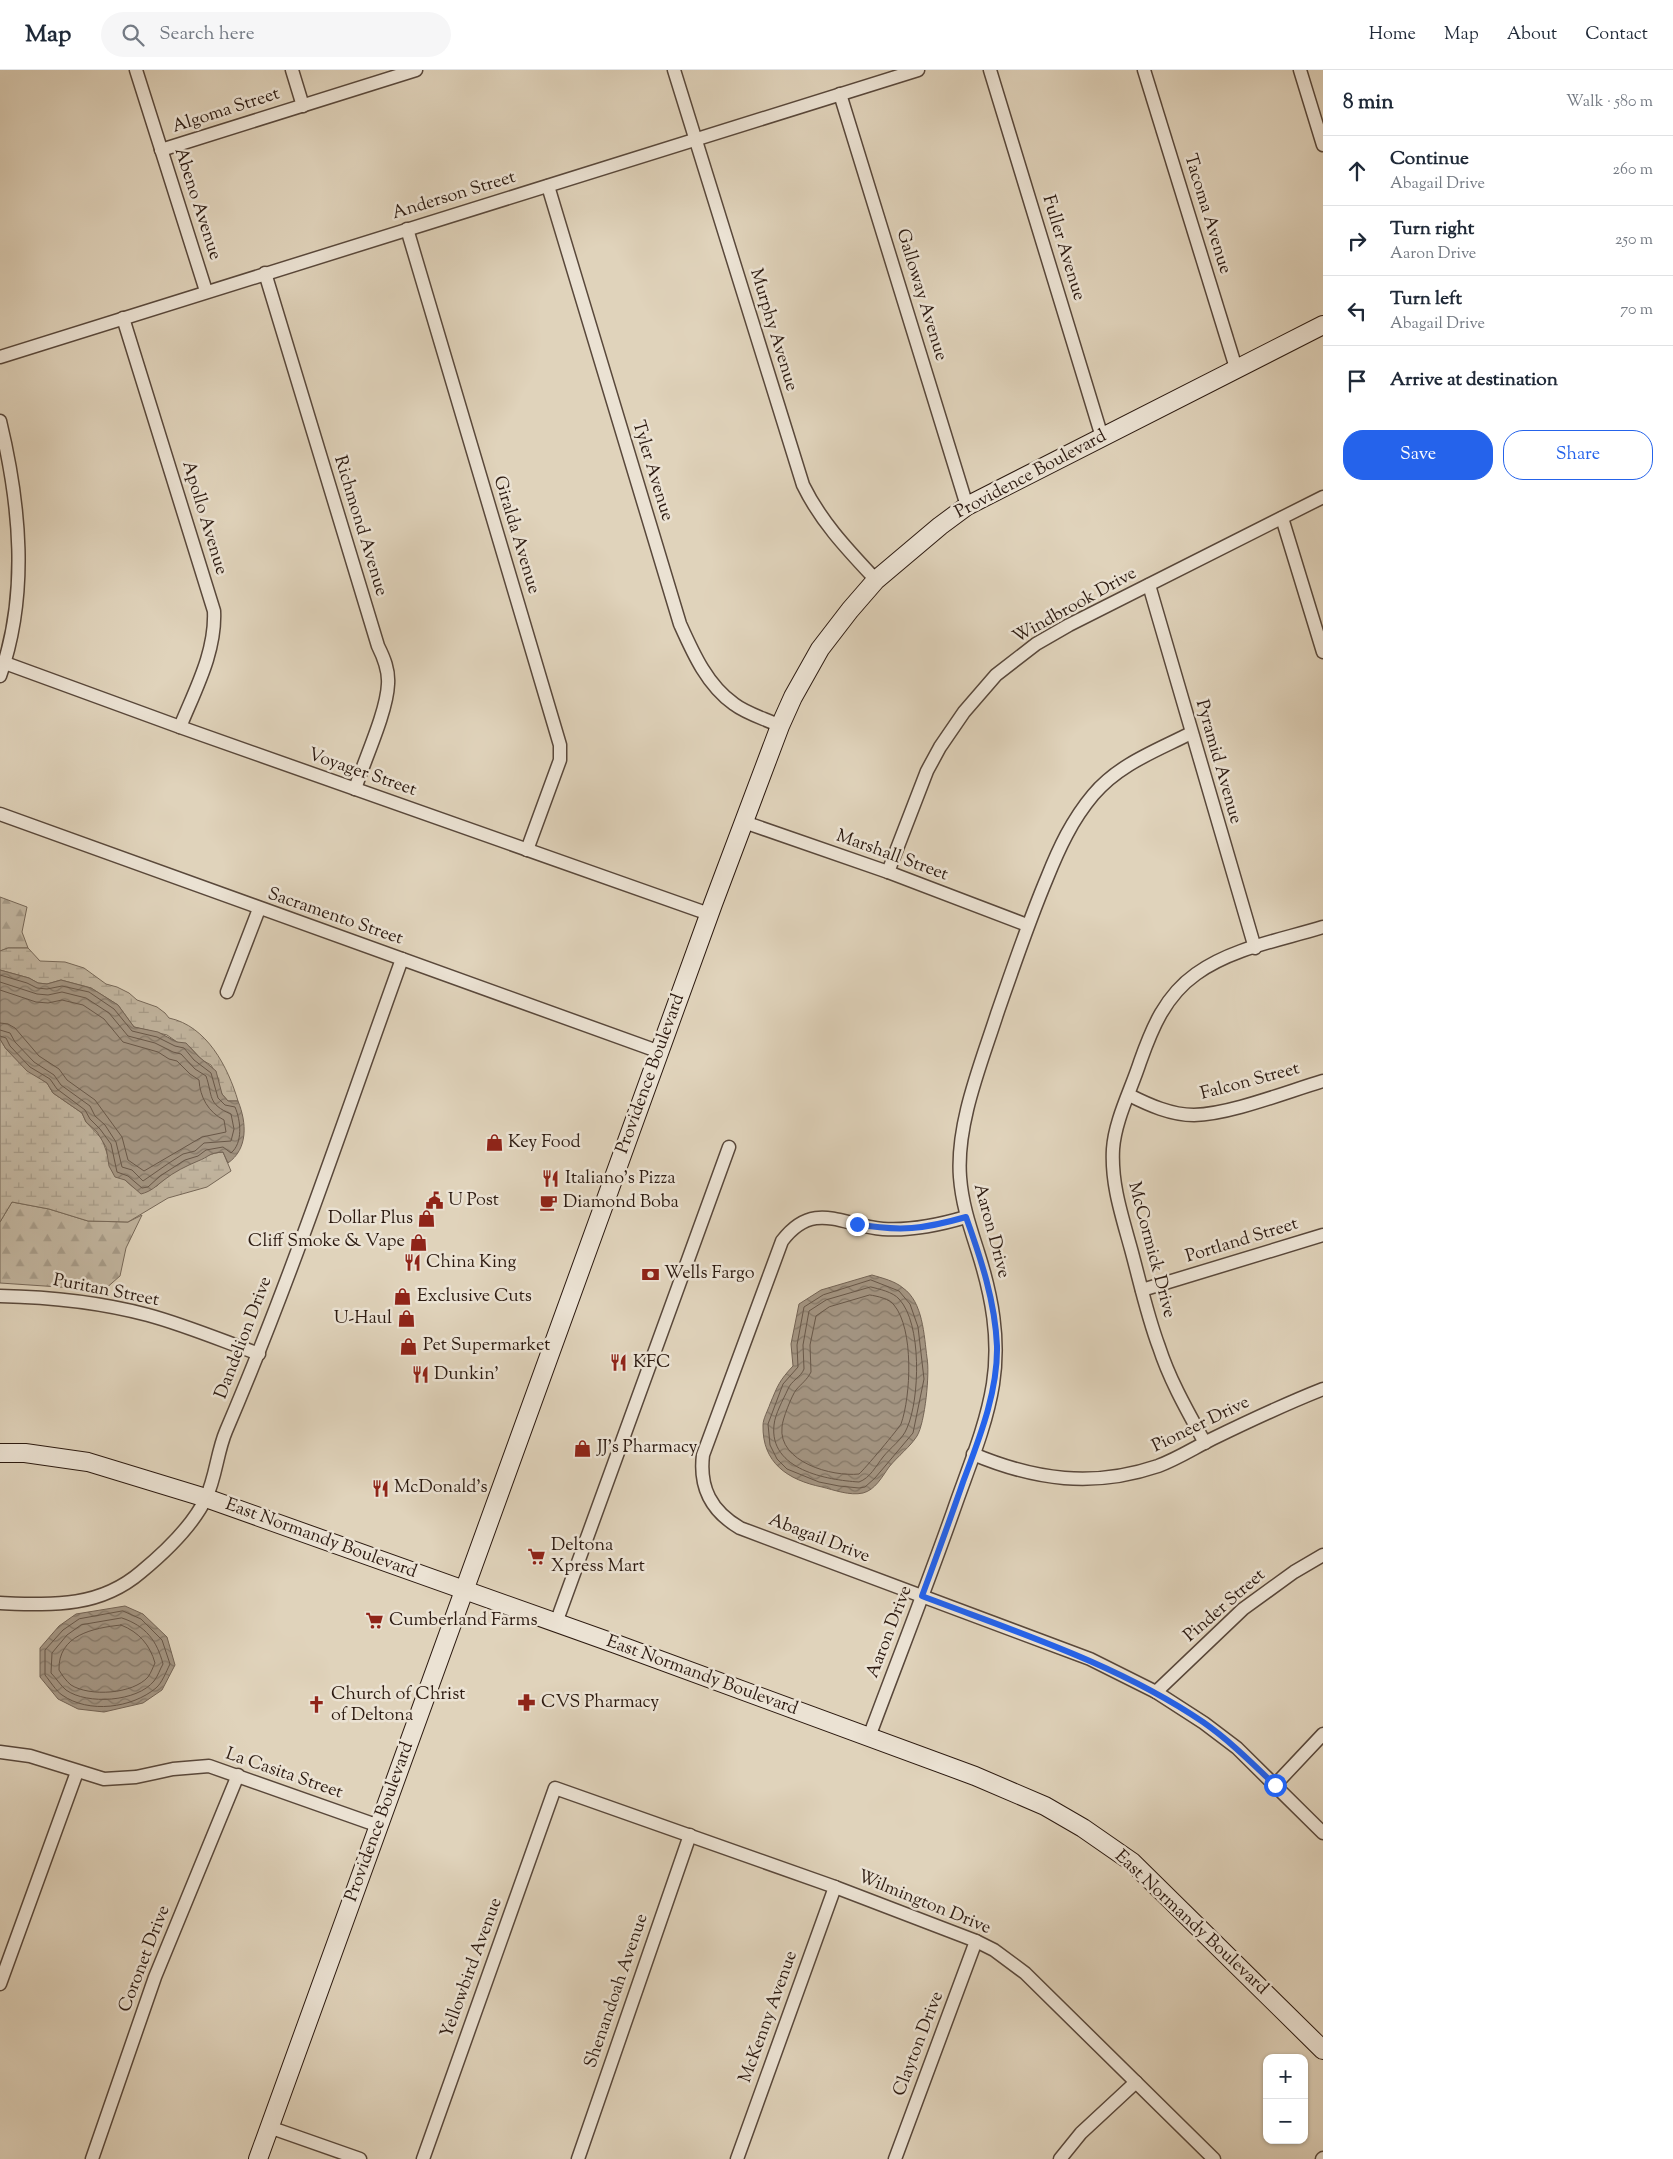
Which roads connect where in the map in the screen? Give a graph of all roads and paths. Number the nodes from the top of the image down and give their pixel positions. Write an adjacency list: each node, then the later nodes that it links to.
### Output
1 (136, 70): 13 (street, Abeno Avenue)
2 (292, 70): 10 (street)
3 (416, 70): 10 (street, Algoma Street)
4 (674, 70): 11 (street, Murphy Avenue)
5 (918, 70): 9 (street, Anderson Street)
6 (990, 70): 23 (street, Fuller Avenue)
7 (1144, 70): 21 (street, Tacoma Avenue)
8 (1300, 70): 12 (street)
9 (840, 94): 11 (street, Anderson Street); 25 (street, Galloway Avenue)
10 (303, 106): 13 (street, Algoma Street)
11 (695, 139): 14 (street, Anderson Street); 27 (street, Murphy Avenue)
12 (1323, 145)
13 (161, 150): 17 (street, Abeno Avenue)
14 (548, 186): 15 (street, Anderson Street); 32 (street, Tyler Avenue)
15 (407, 229): 16 (street, Anderson Street); 38 (street, Giralda Avenue)
16 (265, 273): 17 (street, Anderson Street); 35 (street, Richmond Avenue)
17 (206, 291): 18 (street, Anderson Street)
18 (123, 318): 20 (street, Anderson Street); 33 (street, Apollo Avenue)
19 (1323, 325): 21 (main road, Providence Boulevard)
20 (0, 357)
21 (1236, 368): 23 (main road, Providence Boulevard)
22 (0, 421): 30 (street)
23 (1102, 437): 25 (main road, Providence Boulevard)
24 (1323, 497): 26 (street, Windbrook Drive)
25 (968, 506): 27 (main road, Providence Boulevard)
26 (1282, 518): 28 (street, Windbrook Drive); 29 (street)
27 (876, 580): 32 (main road, Providence Boulevard)
28 (1149, 585): 34 (street, Pyramid Avenue); 39 (street, Windbrook Drive)
29 (1323, 652)
30 (5, 663): 31 (street); 33 (street, Voyager Street)
31 (0, 676)
32 (780, 726): 37 (main road, Providence Boulevard)
33 (180, 727): 35 (street, Voyager Street)
34 (1191, 733): 42 (street, Aaron Drive); 44 (street, Pyramid Avenue)
35 (355, 789): 38 (street, Voyager Street)
36 (0, 814): 40 (street, Sacramento Street)
37 (744, 822): 39 (street, Marshall Street); 41 (main road, Providence Boulevard)
38 (527, 850): 41 (street, Voyager Street)
39 (888, 872): 42 (street, Marshall Street)
40 (259, 909): 45 (street, Sacramento Street); 46 (street)
41 (709, 914): 47 (main road, Providence Boulevard)
42 (1027, 925): 51 (street, Aaron Drive)
43 (1323, 928): 44 (street, McCormick Drive)
44 (1255, 948): 49 (street, McCormick Drive)
45 (402, 959): 47 (street, Sacramento Street); 55 (street, Dandelion Drive)
46 (227, 992)
47 (660, 1052): 62 (main road, Providence Boulevard)
48 (1323, 1081): 49 (street, Falcon Street)
49 (1129, 1095): 53 (street, McCormick Drive)
50 (729, 1147): 65 (street)
51 (966, 1217): 59 (street, Aaron Drive); 63 (street, Abagail Drive)
52 (1323, 1235): 53 (street, Portland Street)
53 (1142, 1290): 57 (street, McCormick Drive)
54 (0, 1296): 55 (street, Puritan Street)
55 (260, 1354): 60 (street, Dandelion Drive)
56 (1323, 1389): 57 (street, Pioneer Drive)
57 (1205, 1443): 59 (street, Pioneer Drive)
58 (0, 1453): 60 (main road, East Normandy Boulevard)
59 (973, 1454): 63 (street, Aaron Drive)
60 (206, 1498): 62 (main road, East Normandy Boulevard); 64 (street, Dandelion Drive)
61 (1323, 1555): 66 (street, Pinder Street)
62 (465, 1591): 65 (main road, East Normandy Boulevard); 74 (main road, Providence Boulevard)
63 (922, 1596): 66 (street, Abagail Drive); 68 (street, Aaron Drive)
64 (0, 1602)
65 (556, 1623): 68 (main road, East Normandy Boulevard)
66 (1156, 1692): 72 (street, Abagail Drive)
67 (1323, 1734): 72 (street)
68 (869, 1737): 81 (main road, East Normandy Boulevard)
69 (0, 1752): 70 (street, La Casita Street)
70 (77, 1772): 71 (street, La Casita Street); 79 (street)
71 (238, 1775): 74 (street, La Casita Street); 84 (street, Coronet Drive)
72 (1275, 1785): 75 (street, Abagail Drive)
73 (555, 1788): 76 (street, Wilmington Drive); 87 (street, Yellowbird Avenue)
74 (379, 1826): 83 (main road, Providence Boulevard)
75 (1323, 1834)
76 (690, 1835): 77 (street, Wilmington Drive); 88 (street, Shenandoah Avenue)
77 (835, 1887): 78 (street, Wilmington Drive); 89 (street, McKenny Avenue)
78 (976, 1941): 82 (street, Wilmington Drive); 90 (street, Clayton Drive)
79 (5, 1954): 80 (street)
80 (0, 1984)
81 (1323, 2050)
82 (1136, 2082): 91 (street); 92 (street, Wilmington Drive)
83 (269, 2127): 85 (main road, Providence Boulevard); 86 (street)
84 (92, 2159)
85 (258, 2159)
86 (360, 2159)
87 (423, 2159)
88 (578, 2159)
89 (737, 2159)
90 (895, 2159)
91 (1060, 2159)
92 (1214, 2159)

